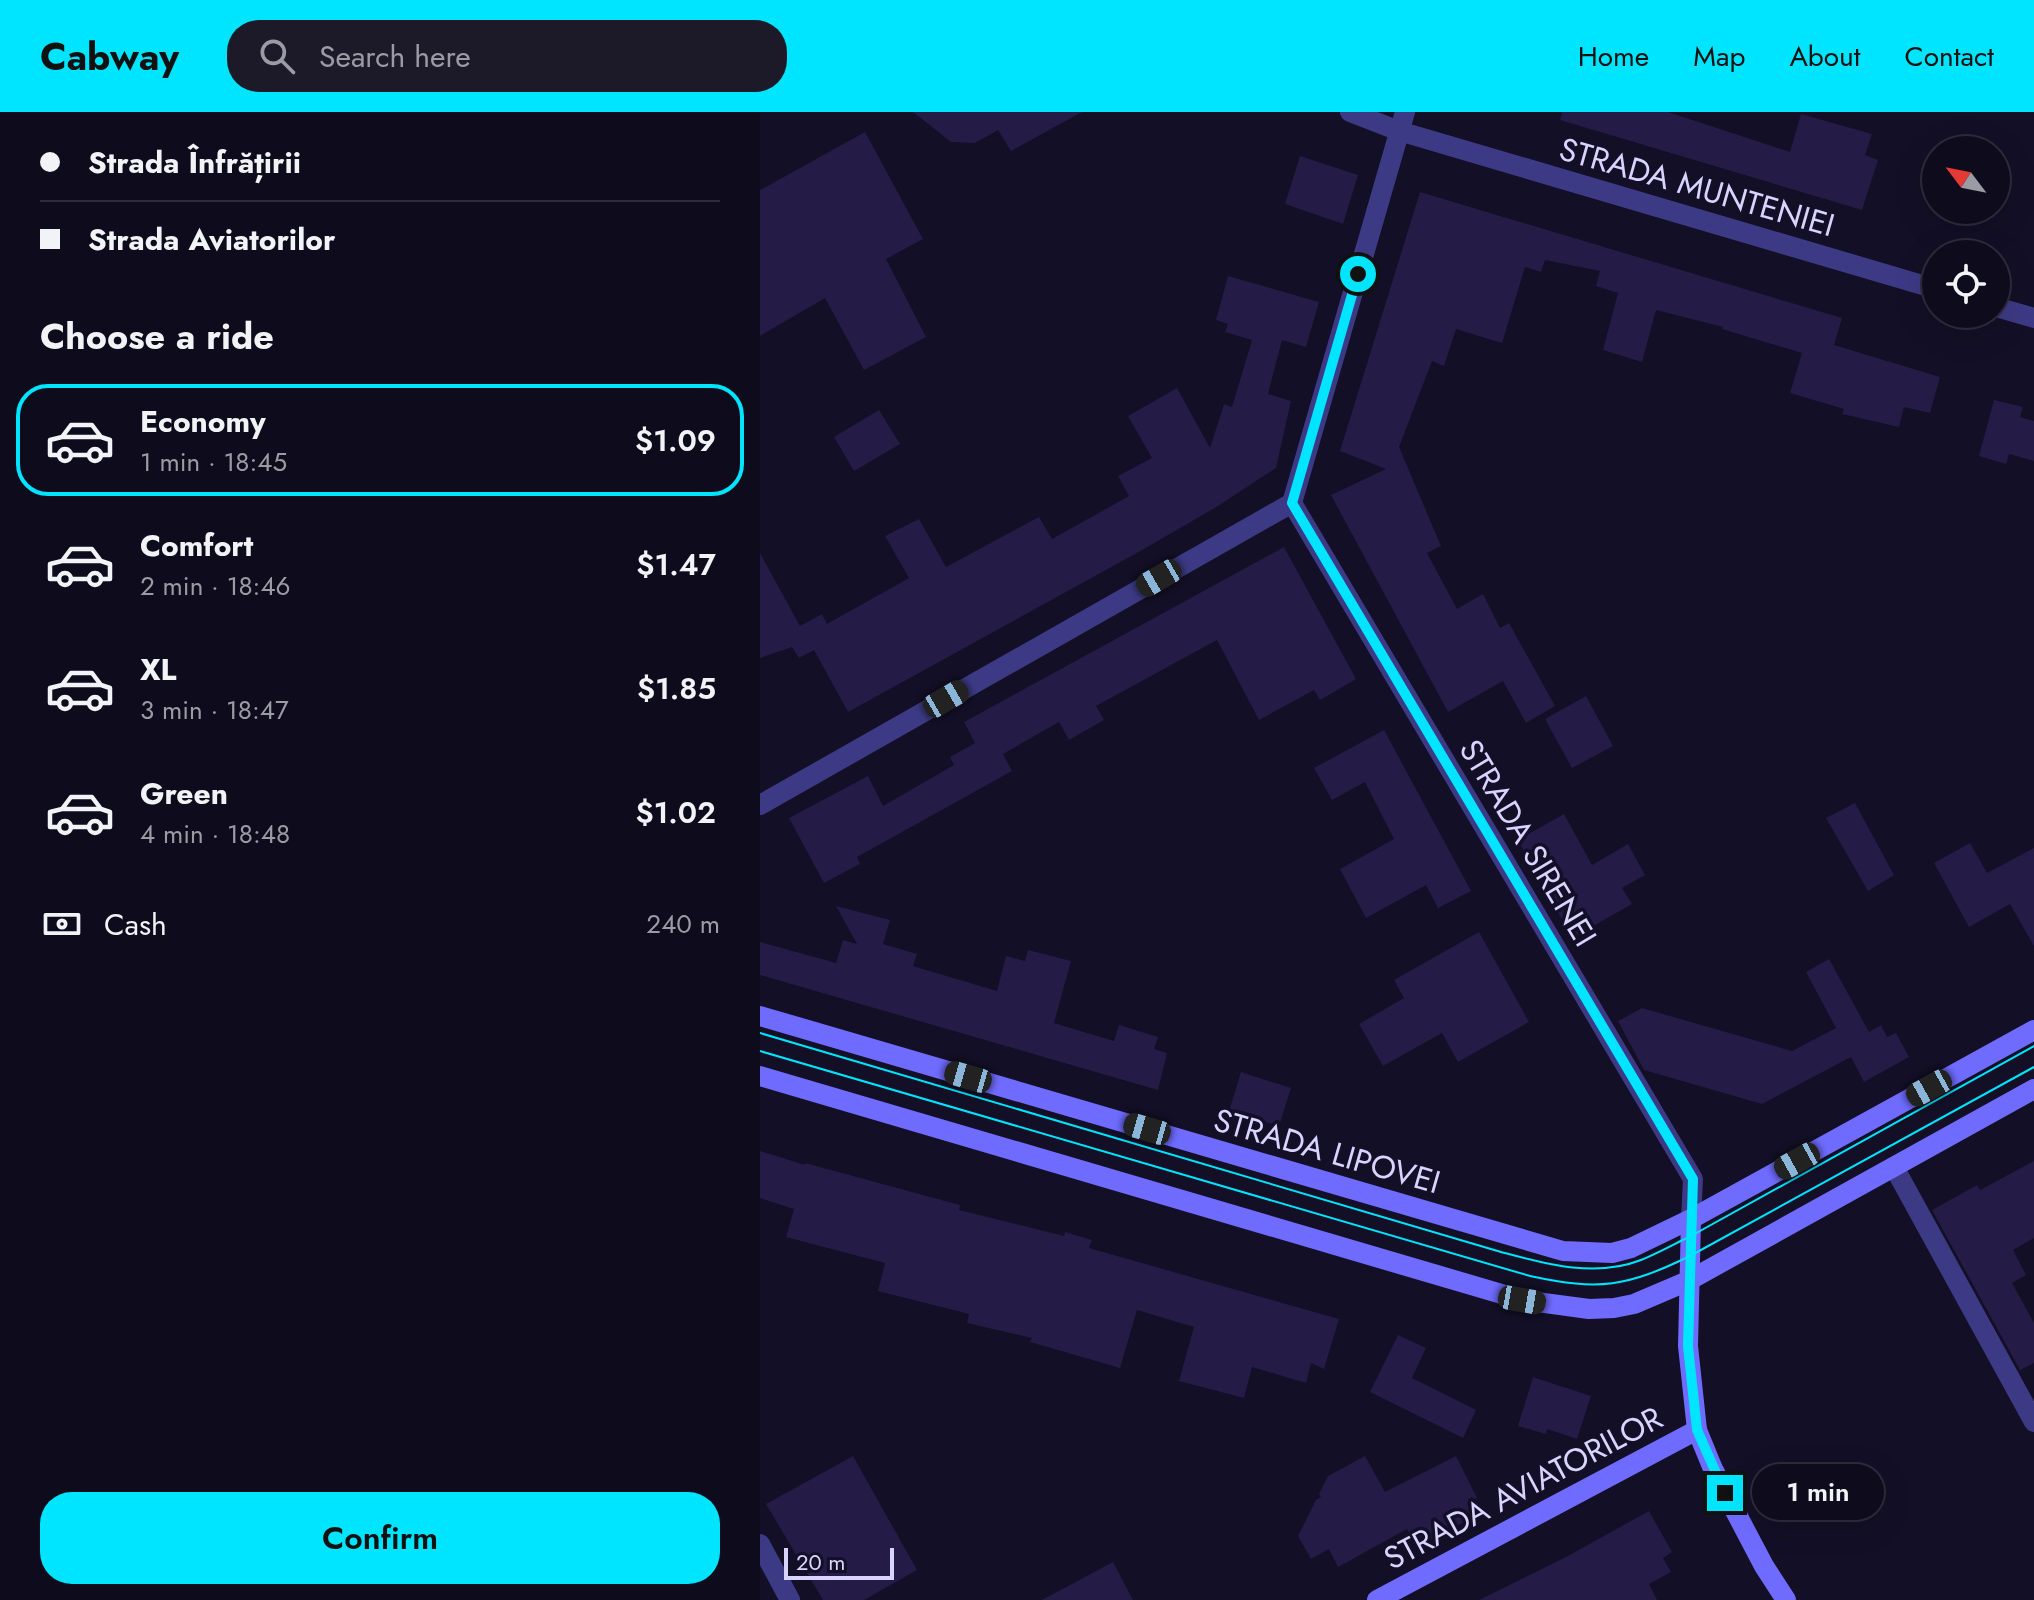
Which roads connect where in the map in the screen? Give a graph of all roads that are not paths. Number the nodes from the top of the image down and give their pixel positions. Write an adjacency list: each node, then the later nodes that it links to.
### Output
1 (1350, 112): 2 (street, STRADA MUNTENIEI)
2 (1402, 122): 3 (street, STRADA MUNTENIEI); 6 (street)
3 (1922, 285)
4 (2010, 311): 5 (street)
5 (2034, 318)
6 (1292, 503): 7 (street); 13 (street, STRADA SIRENEI)
7 (760, 805)
8 (760, 1016): 13 (street, STRADA LIPOVEI)
9 (2034, 1030): 13 (street)
10 (760, 1076): 14 (street)
11 (2034, 1089): 12 (street)
12 (1894, 1167): 14 (street); 15 (street)
13 (1691, 1219): 14 (street, STRADA AVIATORILOR)
14 (1688, 1281): 16 (street, STRADA AVIATORILOR)
15 (2034, 1422)
16 (1697, 1430): 19 (street, STRADA AVIATORILOR); 20 (street, STRADA AVIATORILOR)
17 (760, 1544): 18 (street)
18 (790, 1600)
19 (1377, 1600)
20 (1786, 1600)

